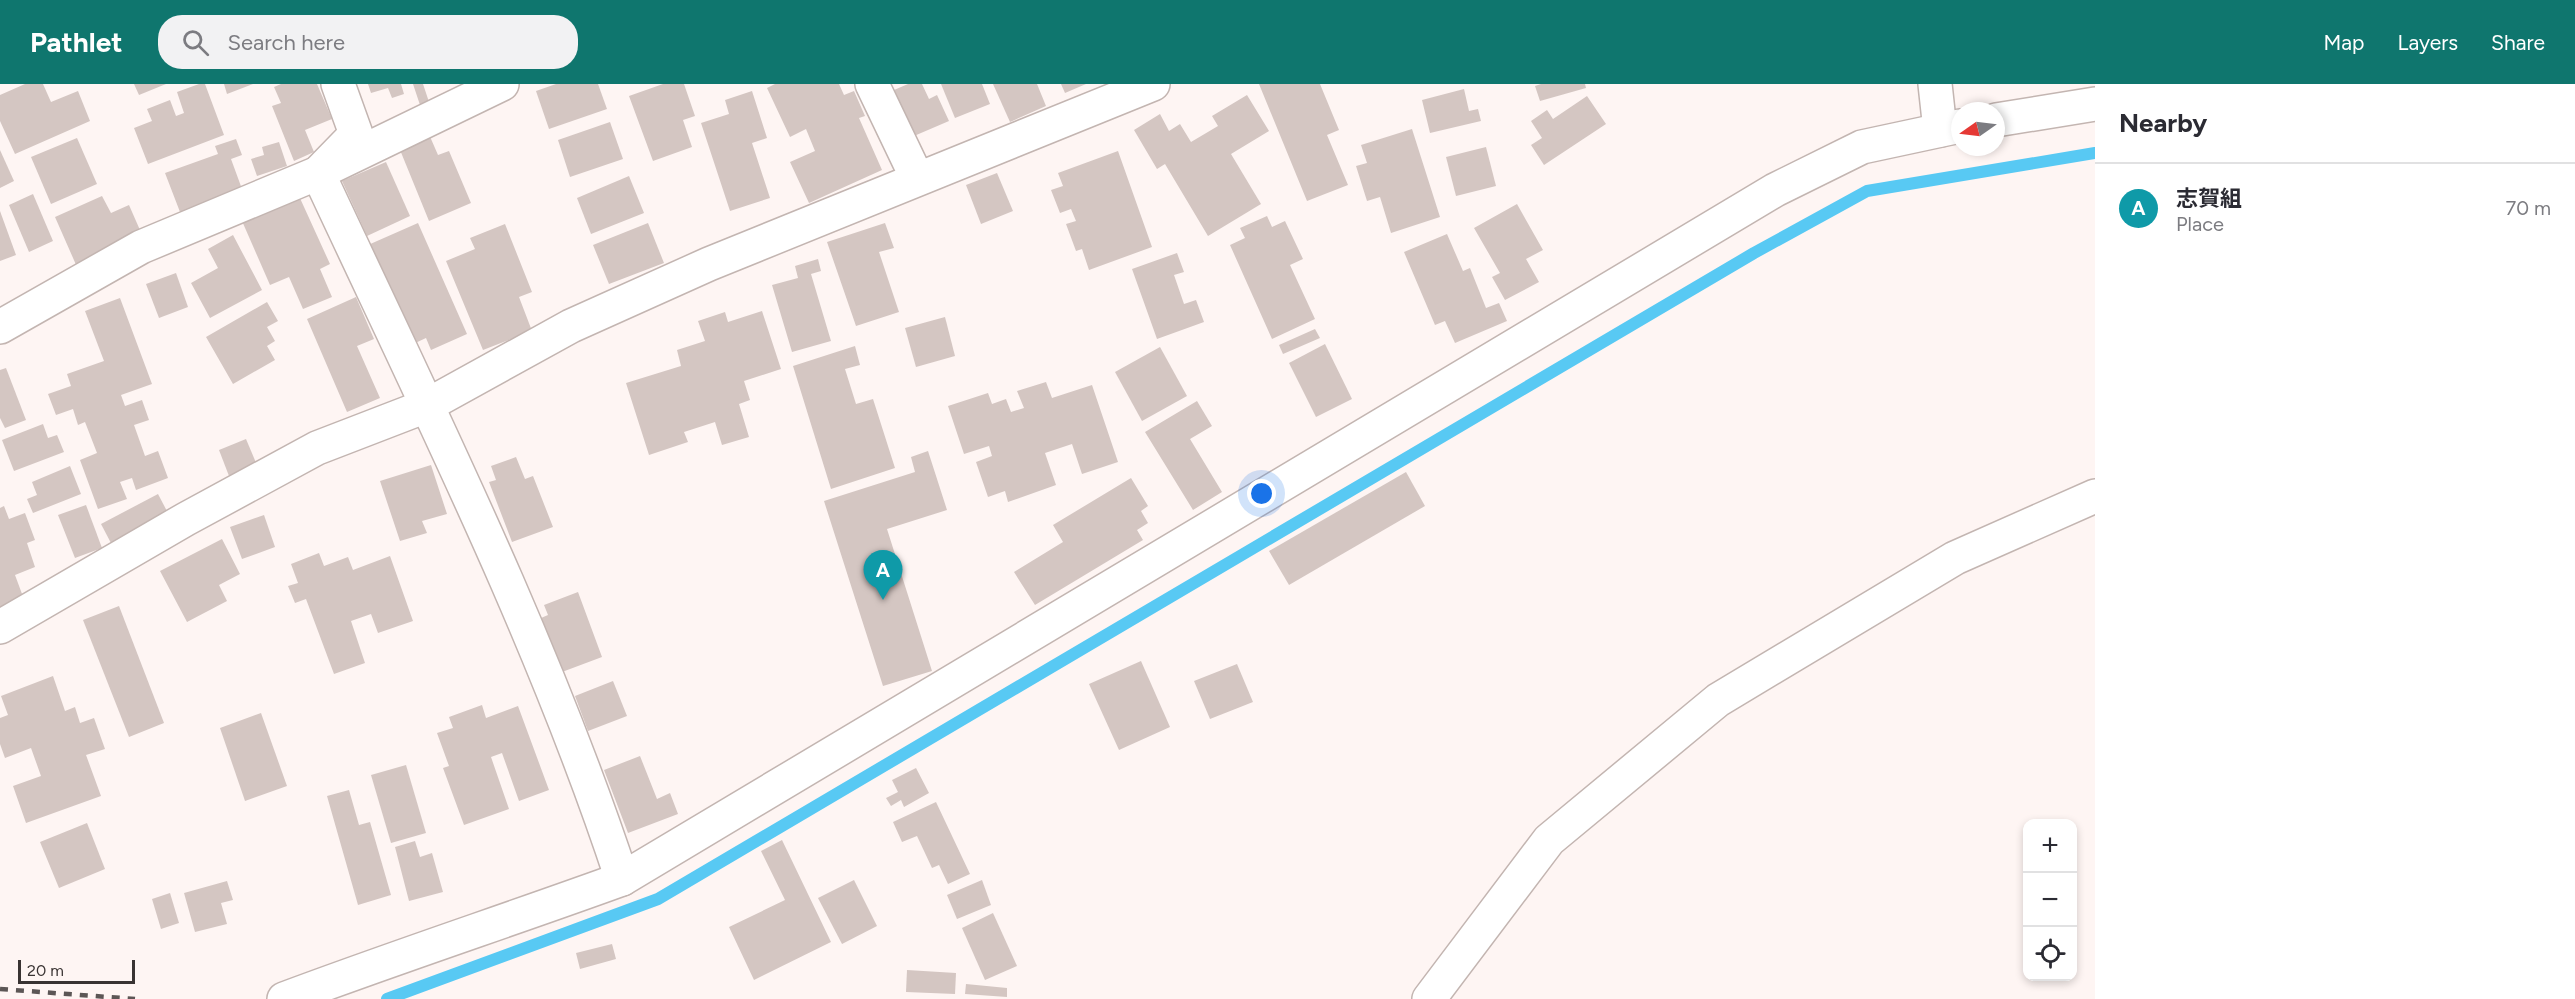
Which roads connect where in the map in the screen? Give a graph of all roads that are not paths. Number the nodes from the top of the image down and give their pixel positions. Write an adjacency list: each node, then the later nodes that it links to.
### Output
1 (338, 84): 9 (street)
2 (502, 84): 9 (street)
3 (872, 84): 10 (street)
4 (1935, 84): 8 (street)
5 (1143, 86): 10 (street)
6 (2095, 104): 7 (street)
7 (2005, 119)
8 (1950, 128): 15 (street)
9 (318, 173): 11 (street); 12 (street)
10 (917, 178): 12 (street)
11 (0, 327)
12 (426, 406): 14 (street); 15 (street)
13 (2095, 496): 17 (street)
14 (0, 627)
15 (622, 879): 16 (street)
16 (284, 999)
17 (1429, 999)

